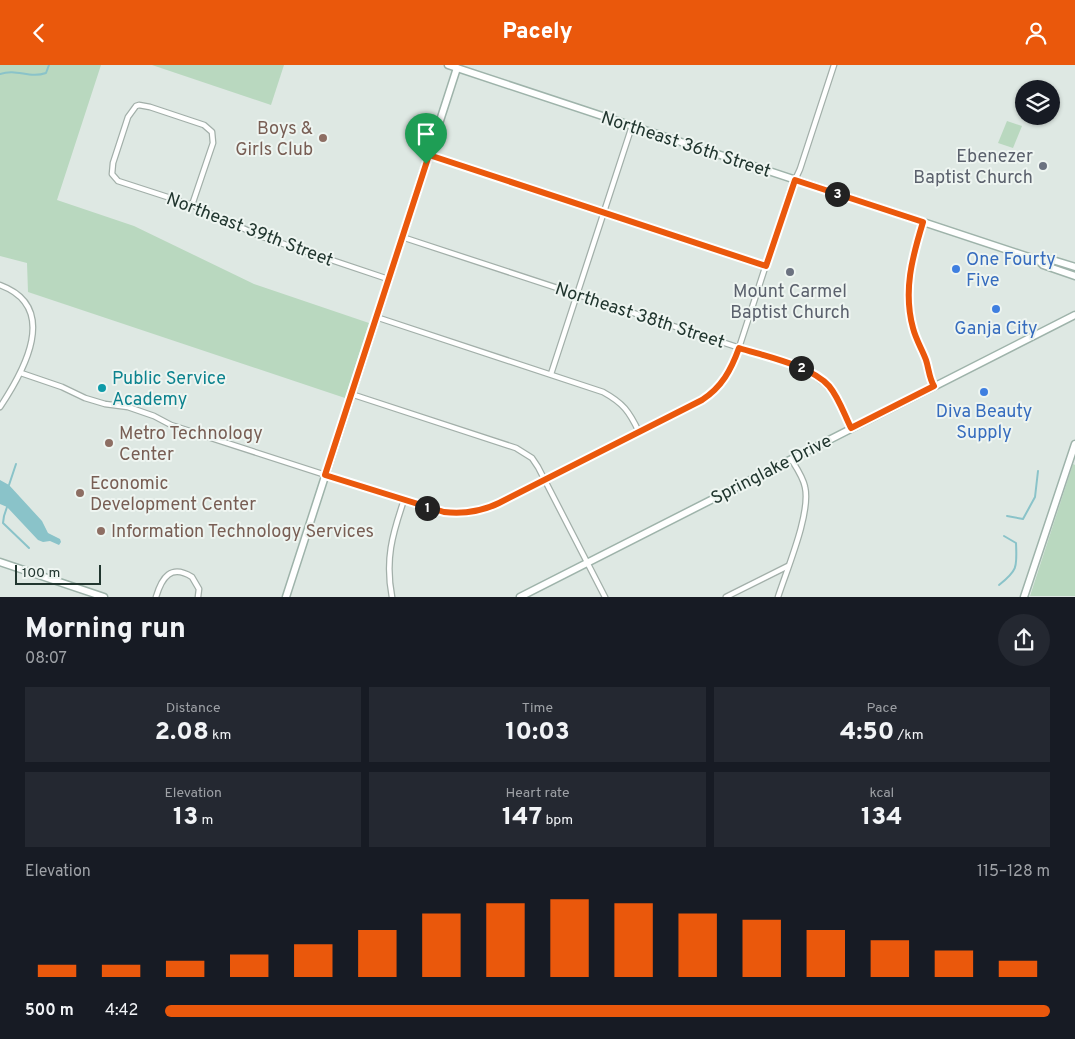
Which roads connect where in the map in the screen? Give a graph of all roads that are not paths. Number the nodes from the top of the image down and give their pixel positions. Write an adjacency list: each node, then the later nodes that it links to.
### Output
1 (448, 65): 3 (street, Northeast 36th Street)
2 (834, 65): 7 (street)
3 (457, 68): 4 (street, Northeast 36th Street); 6 (street)
4 (466, 68): 5 (street, Northeast 36th Street)
5 (632, 126): 7 (street, Northeast 36th Street); 9 (street)
6 (429, 155): 9 (street); 11 (street)
7 (795, 180): 10 (street, Northeast 36th Street); 13 (street)
8 (192, 205): 8 (street, Northeast 39th Street); 16 (street, Northeast 39th Street)
9 (603, 213): 13 (street); 18 (street)
10 (923, 222): 12 (street, Northeast 36th Street); 24 (street)
11 (402, 237): 16 (street); 18 (street, Northeast 38th Street)
12 (1038, 260): 14 (street, Northeast 36th Street); 15 (street, Northeast 36th Street)
13 (766, 266): 21 (street)
14 (1075, 267)
15 (1075, 276)
16 (388, 279): 20 (street)
17 (0, 285): 22 (street)
18 (577, 294): 21 (street, Northeast 38th Street); 23 (street)
19 (1075, 315): 24 (street, Springlake Drive)
20 (376, 317): 23 (street); 25 (street)
21 (739, 348): 27 (street, Northeast 38th Street); 28 (street)
22 (21, 373): 26 (street); 31 (street)
23 (551, 374): 28 (street)
24 (934, 386): 27 (street, Springlake Drive)
25 (351, 394): 31 (street); 32 (street)
26 (0, 407)
27 (851, 428): 30 (street, Springlake Drive)
28 (639, 433): 32 (street)
29 (1075, 444): 46 (street)
30 (791, 459): 35 (street, Springlake Drive); 36 (street)
31 (325, 475): 33 (street); 40 (street)
32 (546, 480): 33 (street); 35 (street)
33 (404, 500): 41 (street)
34 (0, 562): 37 (street)
35 (588, 562): 42 (street, Springlake Drive); 43 (street)
36 (788, 566): 44 (street); 45 (street)
37 (104, 597)
38 (156, 597): 39 (street)
39 (198, 597)
40 (286, 597)
41 (392, 597)
42 (520, 597)
43 (605, 597)
44 (726, 597)
45 (778, 597)
46 (1024, 597)

